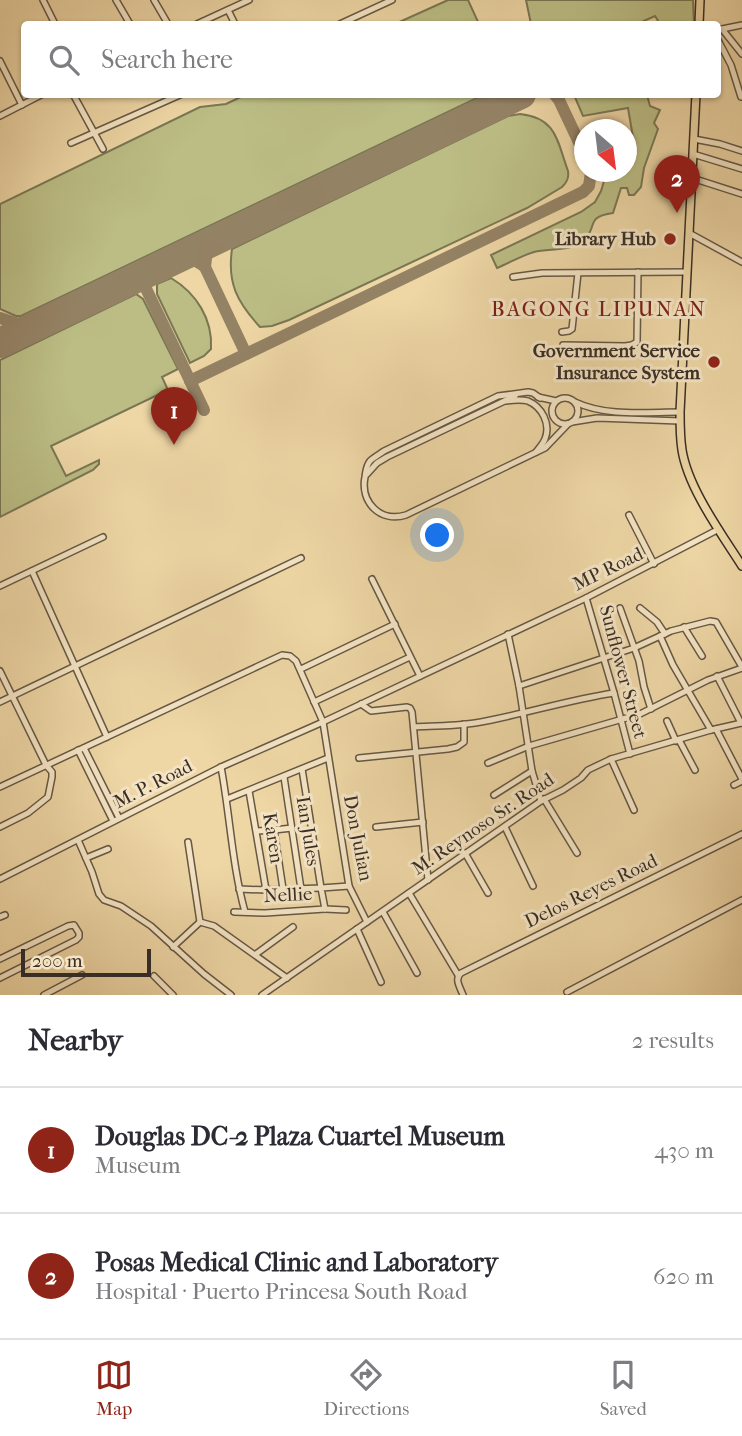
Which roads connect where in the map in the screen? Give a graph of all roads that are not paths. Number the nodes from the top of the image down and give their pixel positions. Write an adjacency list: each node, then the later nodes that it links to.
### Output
1 (43, 0): 8 (street)
2 (117, 0): 9 (street)
3 (154, 0): 10 (street)
4 (249, 0): 7 (street)
5 (392, 0): 13 (street)
6 (700, 0): 14 (main road)
7 (228, 10): 11 (street); 12 (street)
8 (54, 21)
9 (128, 21)
10 (166, 21)
11 (204, 21)
12 (234, 21)
13 (346, 21)
14 (699, 21)
15 (742, 25): 16 (street)
16 (721, 29)
17 (721, 30): 19 (street)
18 (721, 46): 21 (street)
19 (742, 54)
20 (0, 61): 27 (street)
21 (741, 97)
22 (35, 98): 27 (street)
23 (75, 98): 29 (street)
24 (173, 98): 29 (street)
25 (696, 98): 30 (main road)
26 (0, 104): 28 (street)
27 (22, 105): 28 (street)
28 (2, 115)
29 (93, 133): 31 (street); 32 (street)
30 (694, 139): 33 (street); 34 (main road)
31 (71, 143)
32 (103, 149)
33 (742, 151)
34 (693, 154): 35 (street); 36 (main road)
35 (742, 169)
36 (692, 178): 37 (street); 38 (main road)
37 (742, 194)
38 (689, 233): 39 (street); 41 (main road)
39 (742, 262)
40 (638, 272): 41 (street); 42 (street); 45 (street)
41 (687, 272): 50 (main road)
42 (578, 273): 43 (street); 44 (street)
43 (513, 277)
44 (562, 332)
45 (563, 345)
46 (540, 398): 47 (street); 48 (street); 54 (street)
47 (503, 401): 53 (street); 54 (street)
48 (555, 401): 49 (street); 52 (street)
49 (575, 402): 50 (street); 52 (street)
50 (680, 412): 51 (main road)
51 (680, 421): 52 (street); 56 (main road)
52 (570, 423): 53 (street)
53 (534, 454): 54 (street)
54 (365, 476)
55 (629, 515): 59 (street)
56 (719, 529): 59 (street, MP Road); 60 (main road)
57 (103, 537): 61 (street)
58 (302, 558): 75 (street)
59 (654, 564): 64 (street, MP Road)
60 (742, 566)
61 (32, 571): 63 (street); 75 (street)
62 (372, 579): 67 (street)
63 (0, 586)
64 (586, 598): 69 (street, MP Road); 74 (street, Sunflower Street)
65 (620, 608): 71 (street)
66 (640, 608): 70 (street)
67 (395, 624): 73 (street); 77 (street)
68 (684, 627): 70 (street); 72 (street); 76 (street)
69 (508, 634): 79 (street, MP Road); 81 (street)
70 (663, 635): 71 (street); 82 (street)
71 (634, 648): 74 (street); 88 (street)
72 (702, 656)
73 (411, 657): 79 (street); 86 (street)
74 (604, 658): 81 (street); 83 (street, Sunflower Street)
75 (75, 667): 84 (street); 97 (street)
76 (742, 668): 80 (street)
77 (301, 669): 86 (street, Don Julian); 97 (street)
78 (0, 671): 84 (street)
79 (420, 676): 87 (street, M. P. Road)
80 (718, 676): 82 (street); 93 (street)
81 (519, 686): 89 (street)
82 (688, 689): 88 (street); 96 (street)
83 (614, 693): 89 (street); 90 (street, Sunflower Street)
84 (13, 697): 85 (street); 107 (street)
85 (0, 702)
86 (314, 702): 92 (street, Don Julian)
87 (361, 704): 92 (street, M. P. Road); 95 (street)
88 (651, 709): 90 (street)
89 (524, 713): 94 (street); 99 (street)
90 (621, 720): 99 (street); 102 (street, Sunflower Street)
91 (667, 721): 98 (street)
92 (323, 722): 103 (street, Don Julian); 108 (street, M. P. Road)
93 (741, 723): 96 (street, M. Reynoso Sr. Road)
94 (464, 724): 95 (street); 101 (street)
95 (414, 727): 101 (street)
96 (714, 730): 98 (street, M. Reynoso Sr. Road); 113 (street)
97 (107, 737): 100 (street)
98 (677, 741): 102 (street, M. Reynoso Sr. Road); 111 (street)
99 (529, 746): 106 (street); 110 (street)
100 (81, 749): 107 (street); 121 (street)
101 (417, 752): 104 (street); 122 (street)
102 (629, 754): 105 (street, M. Reynoso Sr. Road)
103 (328, 758): 109 (street); 138 (street, Don Julian)
104 (359, 758)
105 (611, 759): 119 (street, M. Reynoso Sr. Road); 120 (street)
106 (488, 763)
107 (46, 765): 115 (street); 123 (street)
108 (221, 767): 118 (street); 121 (street, M. P. Road)
109 (302, 769): 112 (street); 140 (street)
110 (532, 771): 117 (street); 119 (street)
111 (695, 771)
112 (284, 777): 116 (street); 126 (street, Ian Jules)
113 (742, 780): 114 (street)
114 (734, 785)
115 (0, 787)
116 (249, 791): 118 (street); 128 (street, Karen)
117 (494, 795)
118 (227, 799): 141 (street)
119 (542, 800): 125 (street, M. Reynoso Sr. Road); 134 (street)
120 (634, 810)
121 (116, 820): 130 (street, M. P. Road)
122 (423, 822): 124 (street); 137 (street)
123 (0, 827)
124 (376, 827)
125 (505, 827): 133 (street, M. Reynoso Sr. Road); 139 (street)
126 (292, 828): 127 (street); 142 (street, Ian Jules)
127 (274, 830): 128 (street); 144 (street)
128 (257, 831): 143 (street, Karen)
129 (742, 834): 166 (street, Delos Reyes Road)
130 (78, 840): 135 (street); 136 (street, M. P. Road)
131 (188, 842): 153 (street)
132 (108, 849): 135 (street)
133 (465, 853): 137 (street, M. Reynoso Sr. Road); 146 (street)
134 (577, 853)
135 (86, 858): 157 (street)
136 (0, 879)
137 (428, 880): 145 (street, M. Reynoso Sr. Road)
138 (349, 886): 140 (street, Nellie); 154 (street, Don Julian)
139 (533, 886)
140 (321, 888): 142 (street); 148 (street, Nellie)
141 (239, 889): 143 (street); 151 (street)
142 (301, 889): 144 (street)
143 (266, 890): 144 (street)
144 (284, 890)
145 (409, 893): 152 (street, M. Reynoso Sr. Road); 166 (street)
146 (488, 893)
147 (742, 900): 168 (street)
148 (325, 909): 149 (street); 151 (street, Nellie)
149 (346, 910)
150 (233, 912): 151 (street, Nellie)
151 (245, 912)
152 (383, 912): 154 (street, M. Reynoso Sr. Road); 161 (street)
153 (200, 922): 157 (street); 158 (street)
154 (367, 922): 156 (street, M. Reynoso Sr. Road)
155 (293, 927): 158 (street)
156 (357, 929): 165 (street, M. Reynoso Sr. Road); 167 (street)
157 (173, 947): 171 (street)
158 (256, 954): 165 (street)
159 (3, 958): 160 (street); 160 (street)
160 (14, 971): 164 (street)
161 (417, 973)
162 (82, 975): 169 (street)
163 (154, 976): 170 (street)
164 (0, 978)
165 (286, 978): 172 (street, M. Reynoso Sr. Road)
166 (458, 978): 173 (street)
167 (381, 982)
168 (567, 992)
169 (44, 995)
170 (173, 995)
171 (231, 995)
172 (262, 995)
173 (463, 995)

